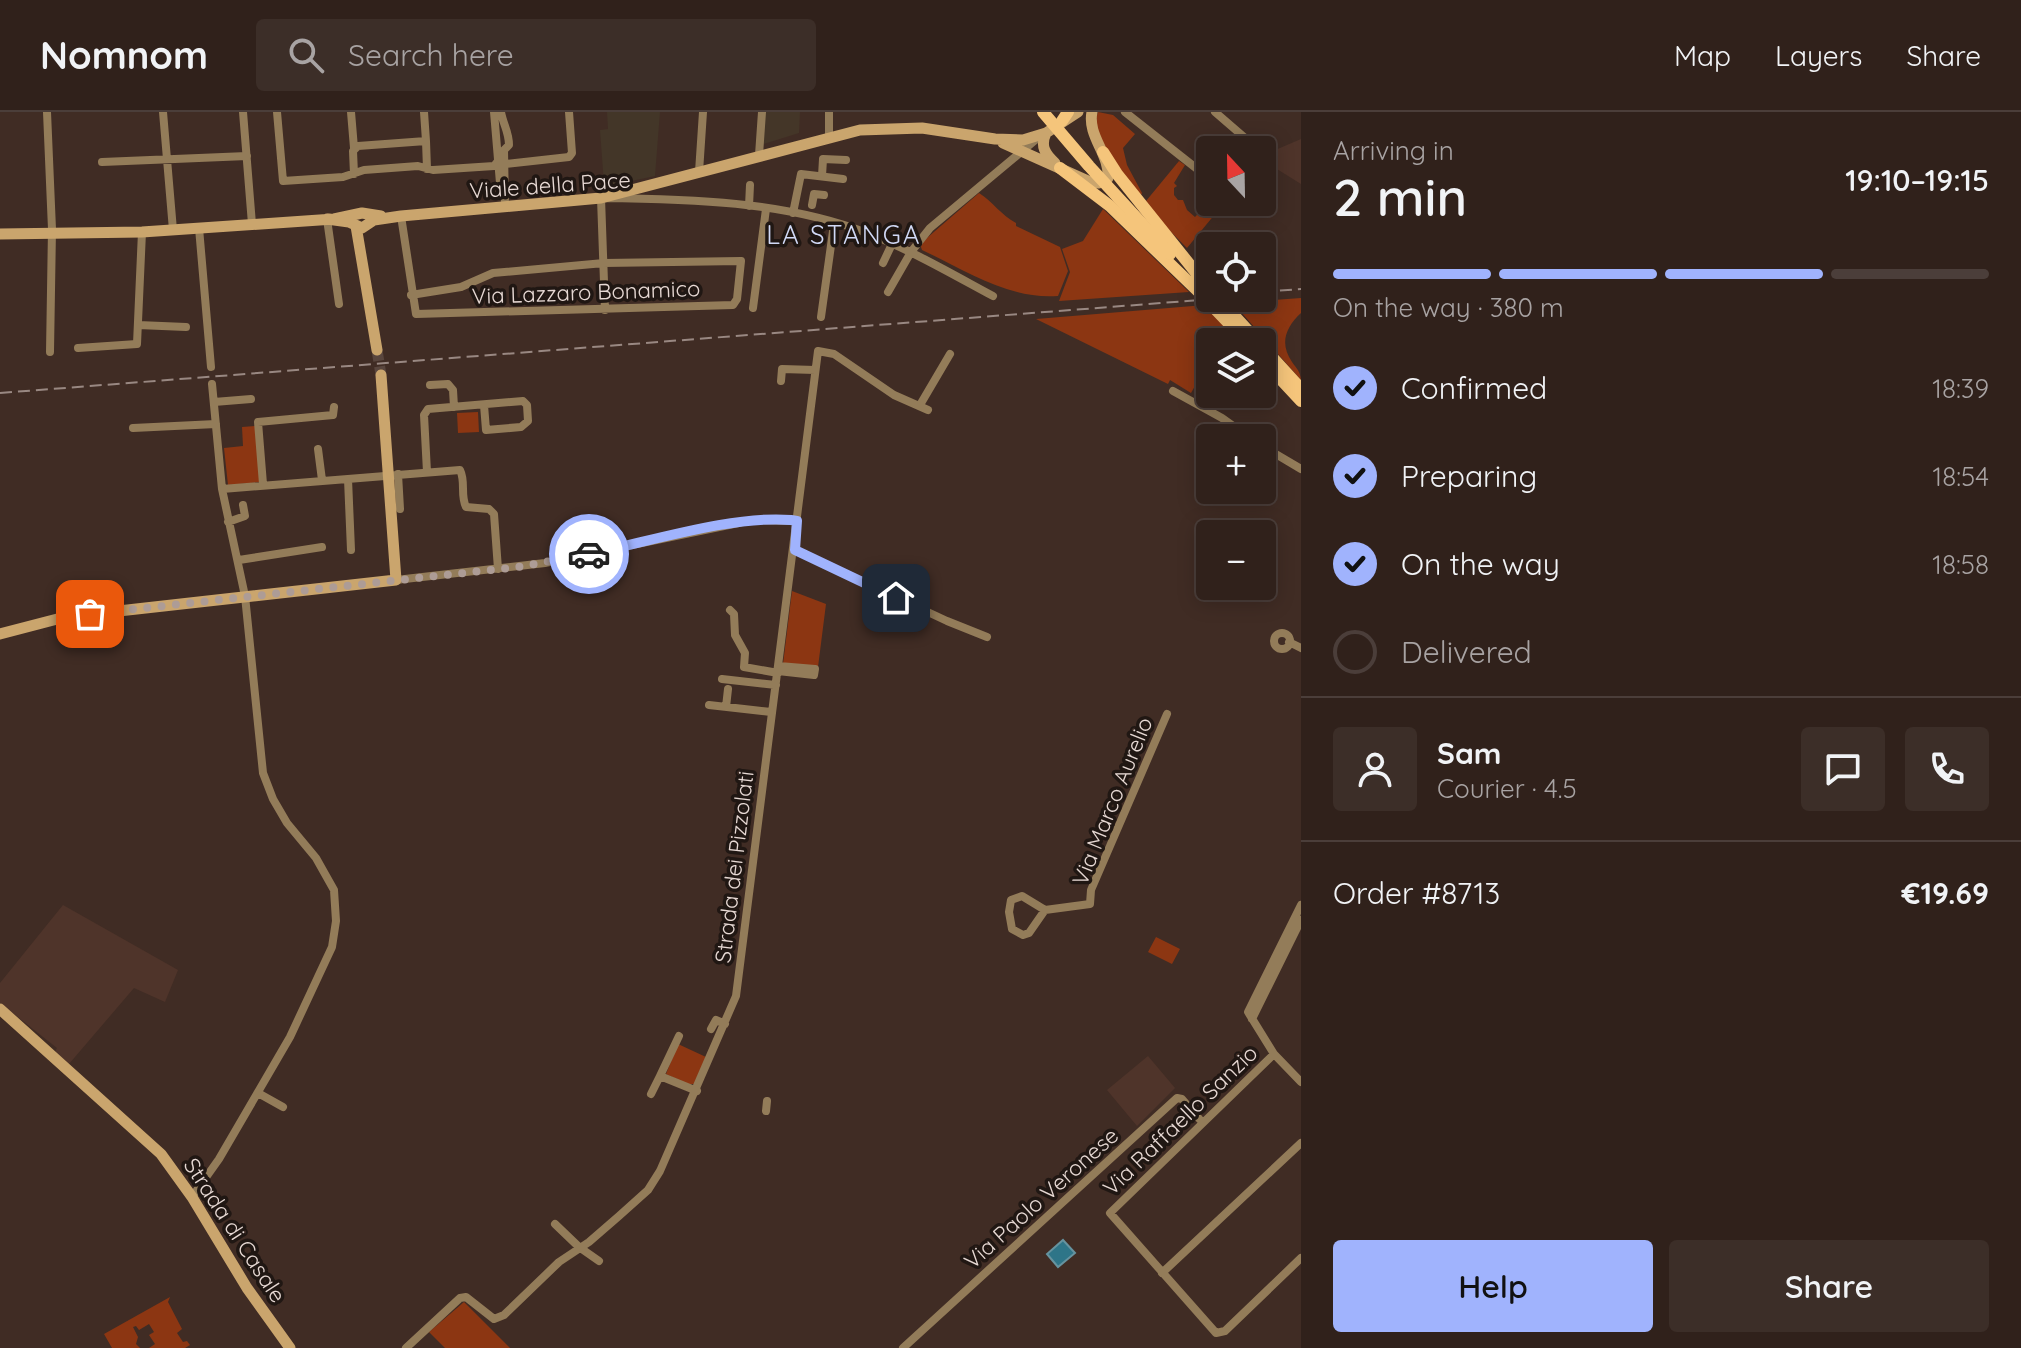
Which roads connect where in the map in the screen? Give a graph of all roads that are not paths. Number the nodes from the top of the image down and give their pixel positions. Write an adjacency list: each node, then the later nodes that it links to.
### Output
1 (47, 112): 58 (street)
2 (163, 112): 30 (street)
3 (243, 112): 29 (street)
4 (277, 112): 5 (street); 38 (street)
5 (283, 112)
6 (351, 112): 25 (street)
7 (424, 112): 24 (street)
8 (494, 112): 33 (street)
9 (501, 112): 33 (street)
10 (569, 112): 33 (street)
11 (703, 112): 37 (street)
12 (762, 112): 28 (street)
13 (829, 112): 21 (street)
14 (1043, 112): 60 (main road, bridge)
15 (1092, 112): 22 (main road)
16 (1125, 112): 35 (street)
17 (1215, 112): 20 (street)
18 (1069, 115): 19 (main road); 22 (main road)
19 (1046, 133): 23 (main road); 26 (street); 34 (main road)
20 (1243, 136)
21 (829, 137): 23 (main road); 28 (main road)
22 (1095, 137): 27 (main road)
23 (995, 139): 26 (main road)
24 (426, 141): 25 (street); 36 (street)
25 (354, 148): 38 (street)
26 (1022, 150): 34 (main road); 61 (street)
27 (1103, 152): 34 (main road); 60 (main road)
28 (759, 155): 37 (main road)
29 (247, 156): 30 (street); 52 (street)
30 (167, 160): 32 (street); 55 (street)
31 (846, 160): 39 (street)
32 (102, 162)
33 (501, 162): 36 (street); 45 (street)
34 (1060, 168): 60 (main road)
35 (1196, 168)
36 (427, 169): 38 (street)
37 (699, 172): 43 (main road)
38 (354, 174)
39 (822, 176): 40 (street); 48 (street)
40 (843, 179)
41 (750, 185): 44 (street)
42 (824, 195): 47 (street)
43 (601, 198): 44 (street, Viale della Pace); 45 (main road, Viale della Pace); 62 (street)
44 (749, 206): 46 (street, Viale della Pace)
45 (505, 207): 49 (main road, Viale della Pace)
46 (766, 209): 48 (street, Viale della Pace); 69 (street)
47 (811, 211): 48 (street, Viale della Pace); 53 (street, Viale della Pace)
48 (793, 213)
49 (401, 216): 51 (main road, Viale della Pace); 66 (street)
50 (327, 219): 51 (main road, Viale della Pace); 52 (main road, Viale della Pace); 68 (street)
51 (362, 222): 79 (main road)
52 (252, 224): 54 (main road, Viale della Pace)
53 (834, 224): 59 (street, Viale della Pace); 73 (street)
54 (199, 228): 55 (main road, Viale della Pace); 83 (street)
55 (173, 230): 56 (main road, Viale della Pace)
56 (142, 232): 58 (main road, Viale della Pace); 74 (street)
57 (0, 234): 58 (main road, Viale della Pace)
58 (52, 235): 80 (street)
59 (892, 244): 61 (street, Viale della Pace); 63 (street)
60 (1166, 250): 64 (main road)
61 (911, 252): 65 (street); 67 (street, Viale della Pace)
62 (604, 263): 66 (street); 70 (street); 70 (street, Via Lazzaro Bonamico)
63 (883, 263)
64 (1196, 280)
65 (888, 292)
66 (411, 295): 70 (street, Via Lazzaro Bonamico)
67 (993, 296)
68 (339, 304)
69 (753, 308)
70 (605, 310)
71 (1226, 312): 76 (main road, bridge)
72 (1229, 312): 77 (main road, bridge)
73 (821, 317)
74 (138, 325): 75 (street); 78 (street)
75 (186, 327)
76 (1240, 328)
77 (1242, 328)
78 (78, 348)
79 (377, 350)
80 (50, 352)
81 (950, 354): 84 (street, Strada dei Pizzolati)
82 (1276, 365): 90 (main road)
83 (211, 367)
84 (815, 370): 87 (street); 112 (street, Strada dei Pizzolati)
85 (1276, 374): 93 (main road)
86 (381, 375): 105 (main road)
87 (781, 381)
88 (212, 384): 94 (street)
89 (430, 385): 97 (street)
90 (1301, 389)
91 (1173, 391): 99 (street)
92 (251, 399): 94 (street)
93 (1301, 401)
94 (214, 402): 98 (street)
95 (484, 405): 95 (street); 97 (street)
96 (334, 407): 108 (street)
97 (454, 407): 104 (street)
98 (216, 424): 100 (street); 109 (street)
99 (1230, 424)
100 (133, 428)
101 (318, 449): 107 (street)
102 (1276, 454): 103 (street)
103 (1301, 469)
104 (427, 472): 105 (street); 118 (street)
105 (392, 475): 106 (street); 111 (street); 119 (main road)
106 (348, 479): 107 (street); 115 (street)
107 (322, 480): 108 (street)
108 (263, 484): 109 (street)
109 (222, 489): 113 (street)
110 (243, 505): 113 (street)
111 (400, 509)
112 (797, 521): 116 (street, Strada dei Pizzolati); 118 (street)
113 (228, 522): 117 (street)
114 (322, 547): 117 (street)
115 (351, 550)
116 (795, 550): 123 (street); 126 (street, Strada dei Pizzolati)
117 (239, 560): 120 (street)
118 (498, 569): 119 (street)
119 (396, 580): 120 (main road)
120 (245, 596): 122 (main road); 147 (street)
121 (730, 610): 126 (street)
122 (0, 634)
123 (987, 637)
124 (1289, 642): 125 (street)
125 (1301, 648)
126 (778, 670): 127 (street); 129 (street, Strada dei Pizzolati)
127 (814, 675)
128 (722, 679): 129 (street)
129 (776, 685): 133 (street, Strada dei Pizzolati)
130 (728, 689): 132 (street)
131 (709, 705): 132 (street)
132 (726, 707): 133 (street)
133 (771, 712): 140 (street, Strada dei Pizzolati)
134 (1167, 714): 136 (street, Via Marco Aurelio)
135 (1301, 905): 139 (street)
136 (1045, 910): 136 (street)
137 (1301, 920): 139 (street)
138 (0, 1009): 152 (main road, Strada di Casale)
139 (1250, 1015): 143 (street)
140 (725, 1024): 141 (street); 146 (street, Strada dei Pizzolati)
141 (711, 1029)
142 (679, 1036): 144 (street)
143 (1274, 1054): 145 (street); 150 (street, Via Raffaello Sanzio)
144 (660, 1076): 146 (street); 148 (street)
145 (1301, 1082)
146 (697, 1091): 154 (street, Strada dei Pizzolati)
147 (258, 1093): 149 (street); 152 (street)
148 (651, 1094)
149 (283, 1107)
150 (1202, 1122): 157 (street, Via Raffaello Sanzio); 160 (street, Via Paolo Veronese)
151 (1301, 1143): 157 (street)
152 (192, 1197): 158 (main road, Strada di Casale)
153 (555, 1224): 154 (street)
154 (579, 1247): 156 (street); 159 (street, Strada dei Pizzolati)
155 (1301, 1258): 157 (street)
156 (599, 1261)
157 (1162, 1273)
158 (290, 1348)
159 (406, 1348)
160 (903, 1348)

